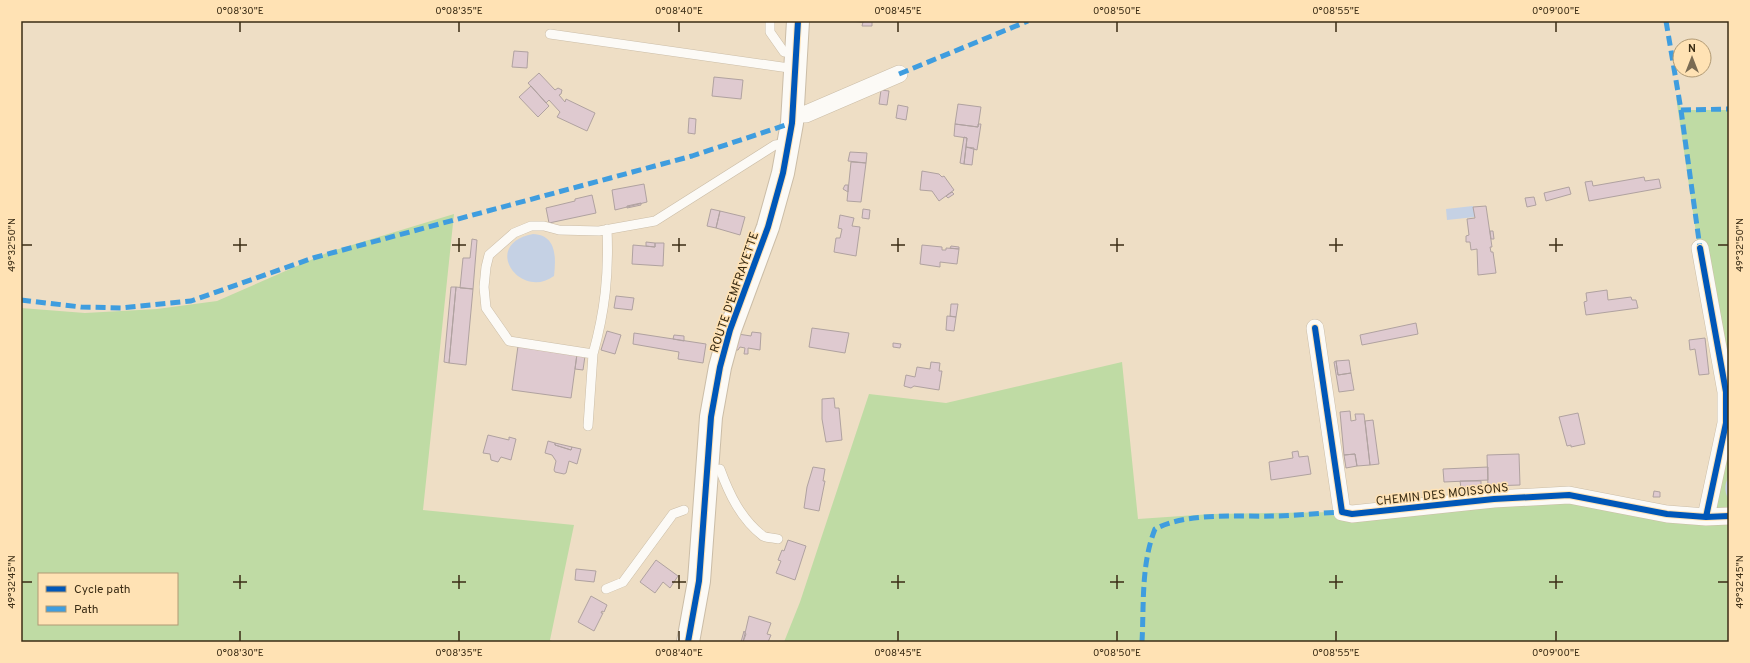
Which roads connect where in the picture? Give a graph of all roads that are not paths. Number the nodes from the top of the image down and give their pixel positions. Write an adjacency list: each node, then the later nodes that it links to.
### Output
1 (770, 21): 4 (lane)
2 (798, 21): 4 (street, ROUTE D'EMFRAYETTE)
3 (550, 34): 4 (lane)
4 (796, 61): 6 (street, ROUTE D'EMFRAYETTE)
5 (898, 74): 6 (street)
6 (793, 114): 7 (street, ROUTE D'EMFRAYETTE)
7 (789, 143): 8 (lane); 19 (street, ROUTE D'EMFRAYETTE)
8 (607, 229): 11 (lane); 11 (lane)
9 (1700, 248): 16 (street)
10 (1315, 328): 16 (street, CHEMIN DES MOISSONS)
11 (593, 354): 12 (lane)
12 (588, 426)
13 (720, 469): 17 (lane)
14 (684, 510): 18 (lane)
15 (1729, 516): 16 (street, CHEMIN DES MOISSONS)
16 (1706, 517)
17 (778, 539)
18 (606, 589)
19 (688, 642)

